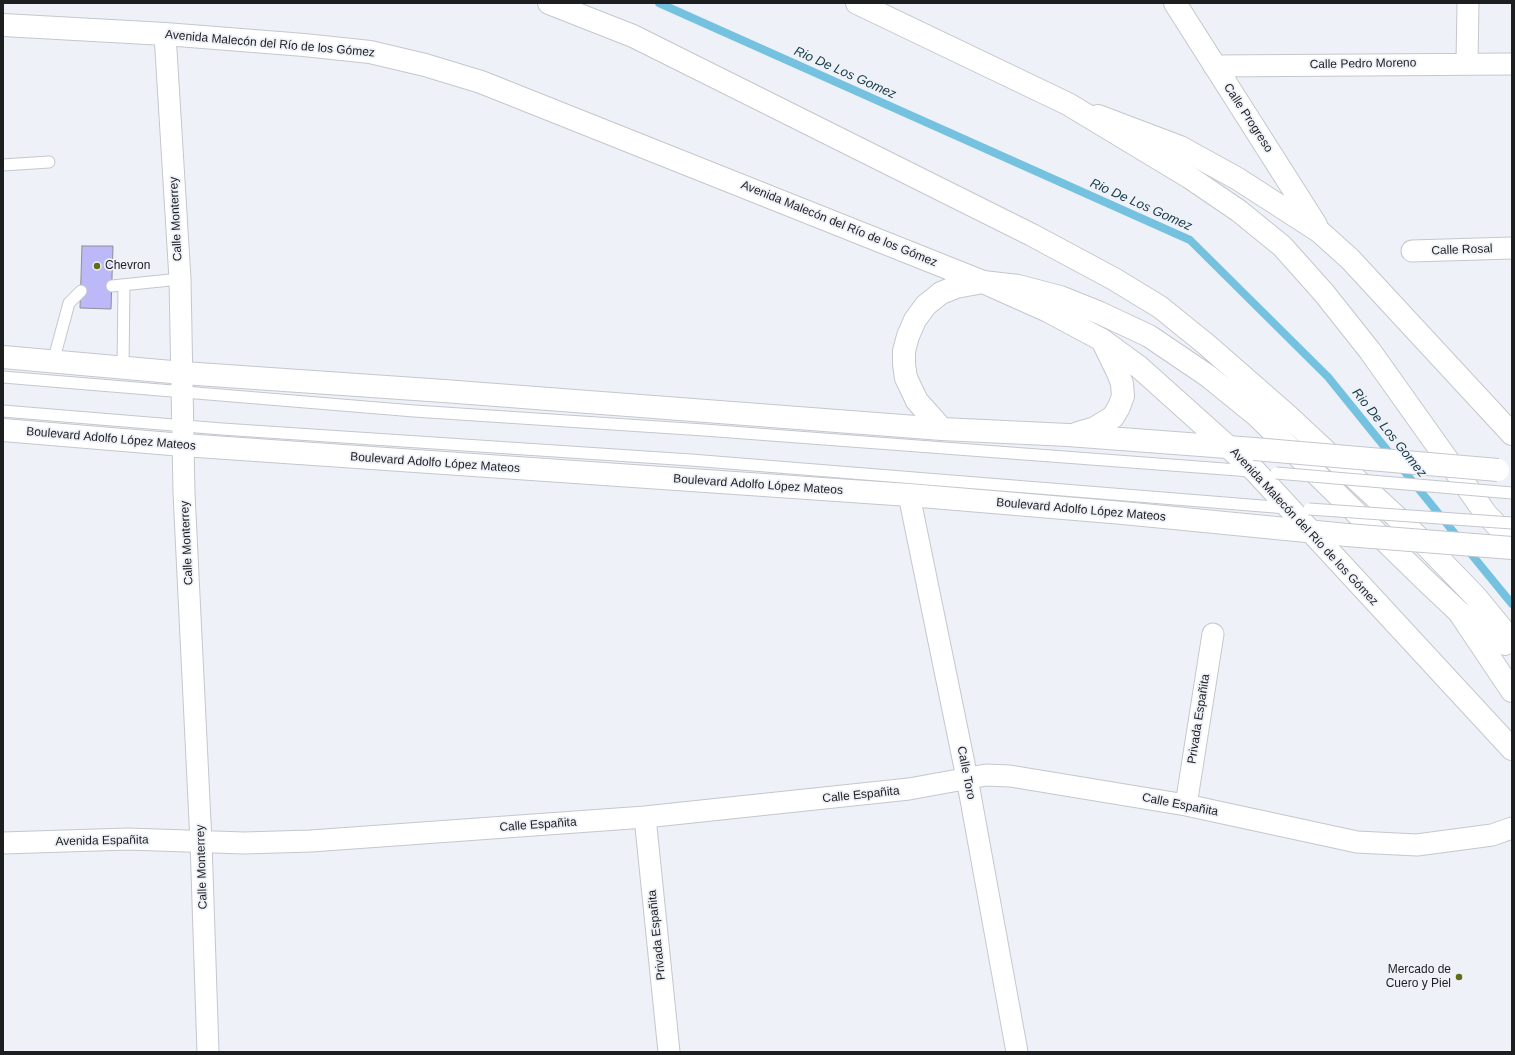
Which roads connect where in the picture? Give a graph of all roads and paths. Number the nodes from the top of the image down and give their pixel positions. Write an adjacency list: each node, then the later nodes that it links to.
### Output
1 (549, 3): 45 (main road)
2 (858, 3): 10 (main road)
3 (1175, 3): 9 (main road, Calle Progreso)
4 (1468, 3): 7 (street)
5 (3, 25): 6 (main road, Avenida Malecón del Río de los Gómez)
6 (165, 34): 16 (street, Calle Monterrey); 17 (main road, Avenida Malecón del Río de los Gómez)
7 (1467, 63): 8 (street, Calle Pedro Moreno); 9 (street, Calle Pedro Moreno)
8 (1512, 64)
9 (1214, 66): 13 (main road, Calle Progreso)
10 (1068, 104): 13 (main road); 41 (main road)
11 (50, 162): 12 (lane)
12 (3, 165)
13 (1320, 232): 30 (main road)
14 (1512, 248): 15 (street, Calle Rosal)
15 (1412, 252)
16 (180, 279): 18 (lane); 26 (street, Calle Monterrey)
17 (983, 282): 21 (main road, Avenida Malecón del Río de los Gómez); 28 (main road); 43 (main road)
18 (124, 285): 19 (lane); 24 (lane)
19 (112, 286)
20 (81, 291): 23 (lane)
21 (1102, 340): 31 (main road); 33 (main road, Avenida Malecón del Río de los Gómez)
22 (3, 358): 23 (main road)
23 (53, 362): 24 (main road)
24 (124, 368): 26 (main road)
25 (3, 377): 26 (lane)
26 (183, 383): 28 (main road); 32 (street, Calle Monterrey); 35 (lane)
27 (3, 411): 32 (lane)
28 (942, 429): 31 (main road)
29 (3, 430): 32 (main road, Boulevard Adolfo López Mateos)
30 (1512, 434)
31 (1068, 435): 33 (main road)
32 (183, 436): 37 (main road, Boulevard Adolfo López Mateos); 38 (lane); 53 (street, Calle Monterrey)
33 (1230, 448): 34 (main road, bridge); 35 (main road, Avenida Malecón del Río de los Gómez)
34 (1505, 471)
35 (1266, 472): 36 (lane, bridge); 38 (main road, Avenida Malecón del Río de los Gómez)
36 (1512, 493)
37 (909, 495): 40 (main road, Boulevard Adolfo López Mateos); 49 (street, Calle Toro)
38 (1299, 508): 39 (lane, bridge); 40 (main road, Avenida Malecón del Río de los Gómez)
39 (1512, 523)
40 (1309, 531): 42 (main road, Boulevard Adolfo López Mateos, bridge); 48 (main road, Avenida Malecón del Río de los Gómez)
41 (1512, 541)
42 (1512, 548)
43 (1459, 612): 46 (main road); 47 (main road)
44 (1213, 634): 50 (street, Privada Españita)
45 (1512, 641)
46 (1512, 648)
47 (1512, 691)
48 (1512, 749)
49 (967, 778): 50 (street, Calle Españita); 51 (street, Calle Españita); 57 (street, Calle Toro)
50 (1186, 805): 52 (street, Calle Españita)
51 (645, 817): 53 (street, Calle Españita); 56 (street, Privada Españita)
52 (1512, 828)
53 (201, 842): 54 (street, Avenida Españita); 55 (street, Calle Monterrey)
54 (3, 843)
55 (208, 1052)
56 (668, 1052)
57 (1017, 1052)

